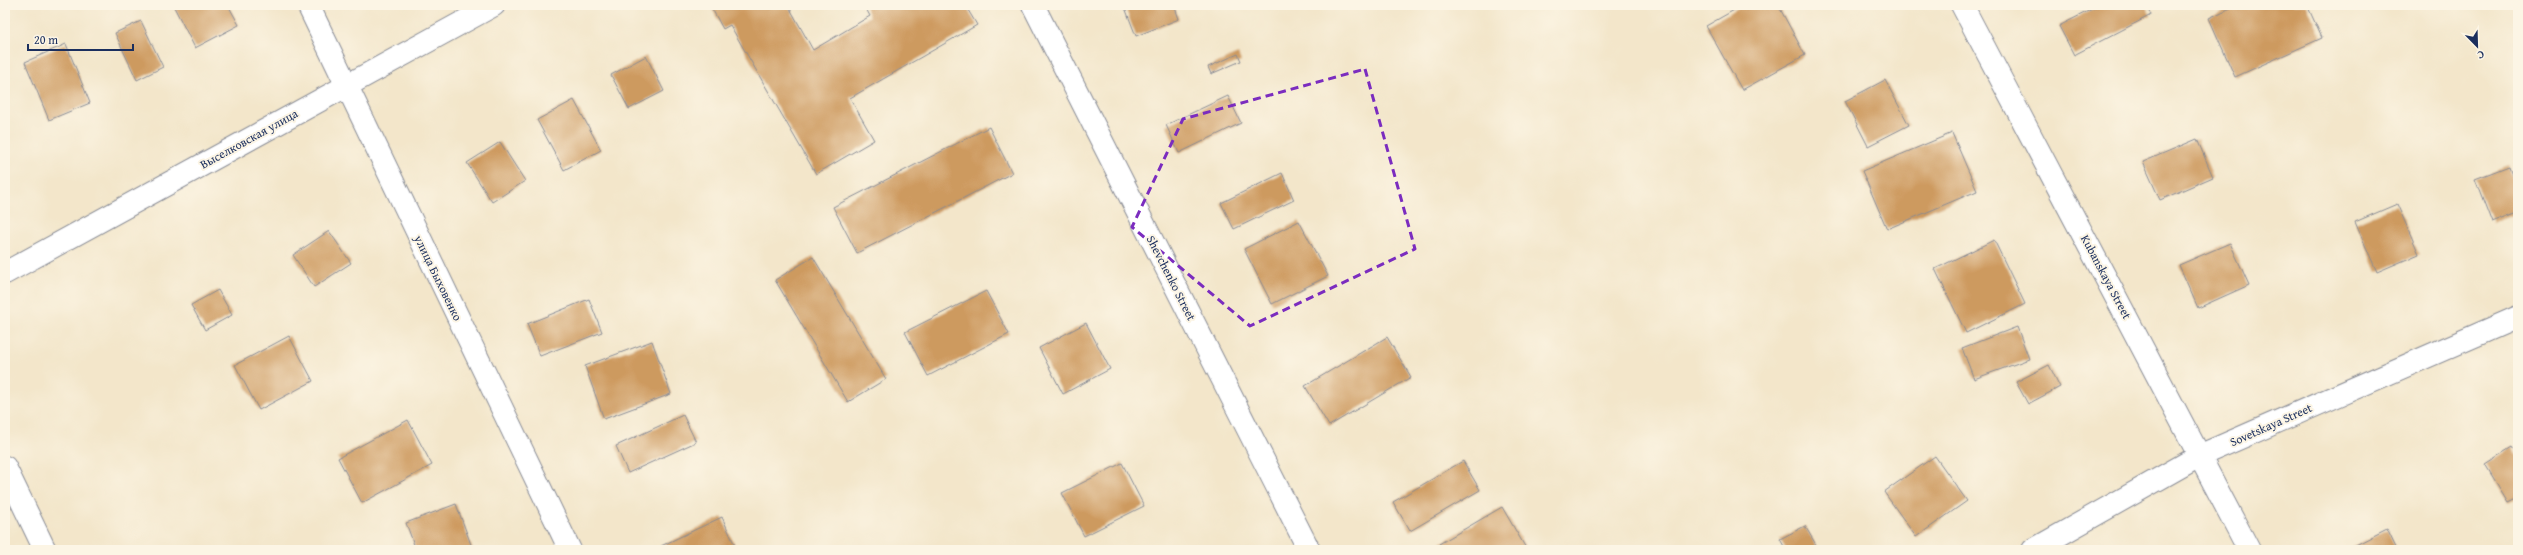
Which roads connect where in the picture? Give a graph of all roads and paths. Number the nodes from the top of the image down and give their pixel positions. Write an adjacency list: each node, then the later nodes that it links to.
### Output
1 (308, 5): 5 (street, улица Быховенко)
2 (494, 5): 5 (street, Выселковская улица)
3 (1033, 5): 12 (street, Shevchenko Street)
4 (1962, 5): 8 (street, Kubanskaya Street)
5 (345, 86): 6 (street, Выселковская улица); 11 (street, улица Быховенко)
6 (5, 273)
7 (2518, 317): 8 (street, Sovetskaya Street)
8 (2201, 455): 13 (street, Sovetskaya Street); 14 (street, Kubanskaya Street)
9 (5, 467): 10 (street)
10 (45, 550)
11 (570, 550)
12 (1309, 550)
13 (2034, 550)
14 (2249, 550)

